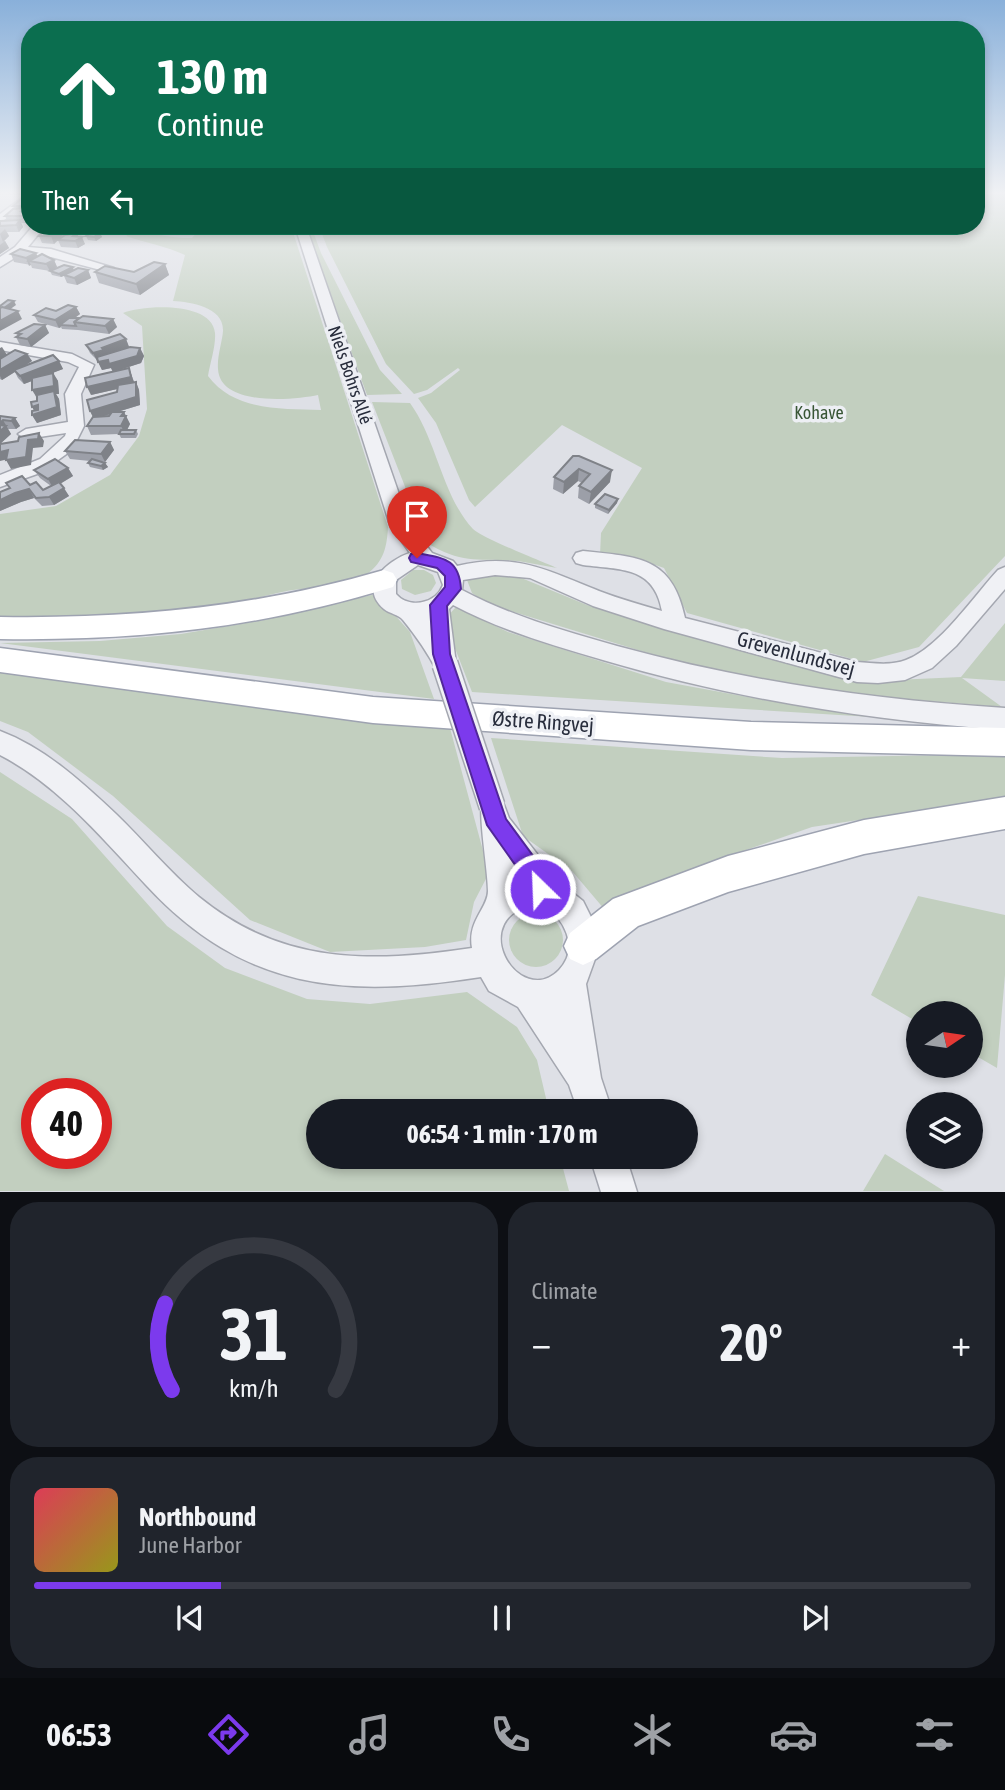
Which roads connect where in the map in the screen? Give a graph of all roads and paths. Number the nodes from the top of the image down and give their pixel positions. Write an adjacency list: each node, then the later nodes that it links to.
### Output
1 (22, 247): 3 (street)
2 (307, 247): 10 (street, Niels Bohrs Allé)
3 (19, 250): 4 (street); 5 (street)
4 (0, 263)
5 (108, 268)
6 (0, 345): 7 (street)
7 (76, 426): 8 (street); 9 (street)
8 (26, 434)
9 (0, 481)
10 (400, 525): 11 (street, Niels Bohrs Allé); 13 (street, Niels Bohrs Allé)
11 (425, 558): 13 (street); 15 (street)
12 (583, 558): 17 (street)
13 (390, 573): 16 (street); 18 (main road)
14 (1005, 575): 17 (street, Grevenlundsvej)
15 (447, 591): 16 (street); 17 (street, Grevenlundsvej); 19 (street); 21 (street)
16 (407, 610): 19 (street)
17 (675, 622)
18 (0, 628)
19 (444, 659): 25 (street, bridge)
20 (0, 660): 23 (main road, Østre Ringvej)
21 (1005, 719)
22 (0, 742): 29 (street)
23 (1005, 742)
24 (1005, 813): 28 (main road)
25 (494, 815): 26 (street); 27 (street)
26 (548, 891): 27 (street); 28 (street)
27 (503, 900): 29 (street)
28 (583, 946): 30 (street)
29 (489, 961): 31 (street)
30 (570, 980): 31 (street); 32 (street)
31 (528, 995): 32 (street)
32 (584, 1078): 33 (street)
33 (591, 1099)
34 (612, 1169): 35 (street)
35 (619, 1192)

